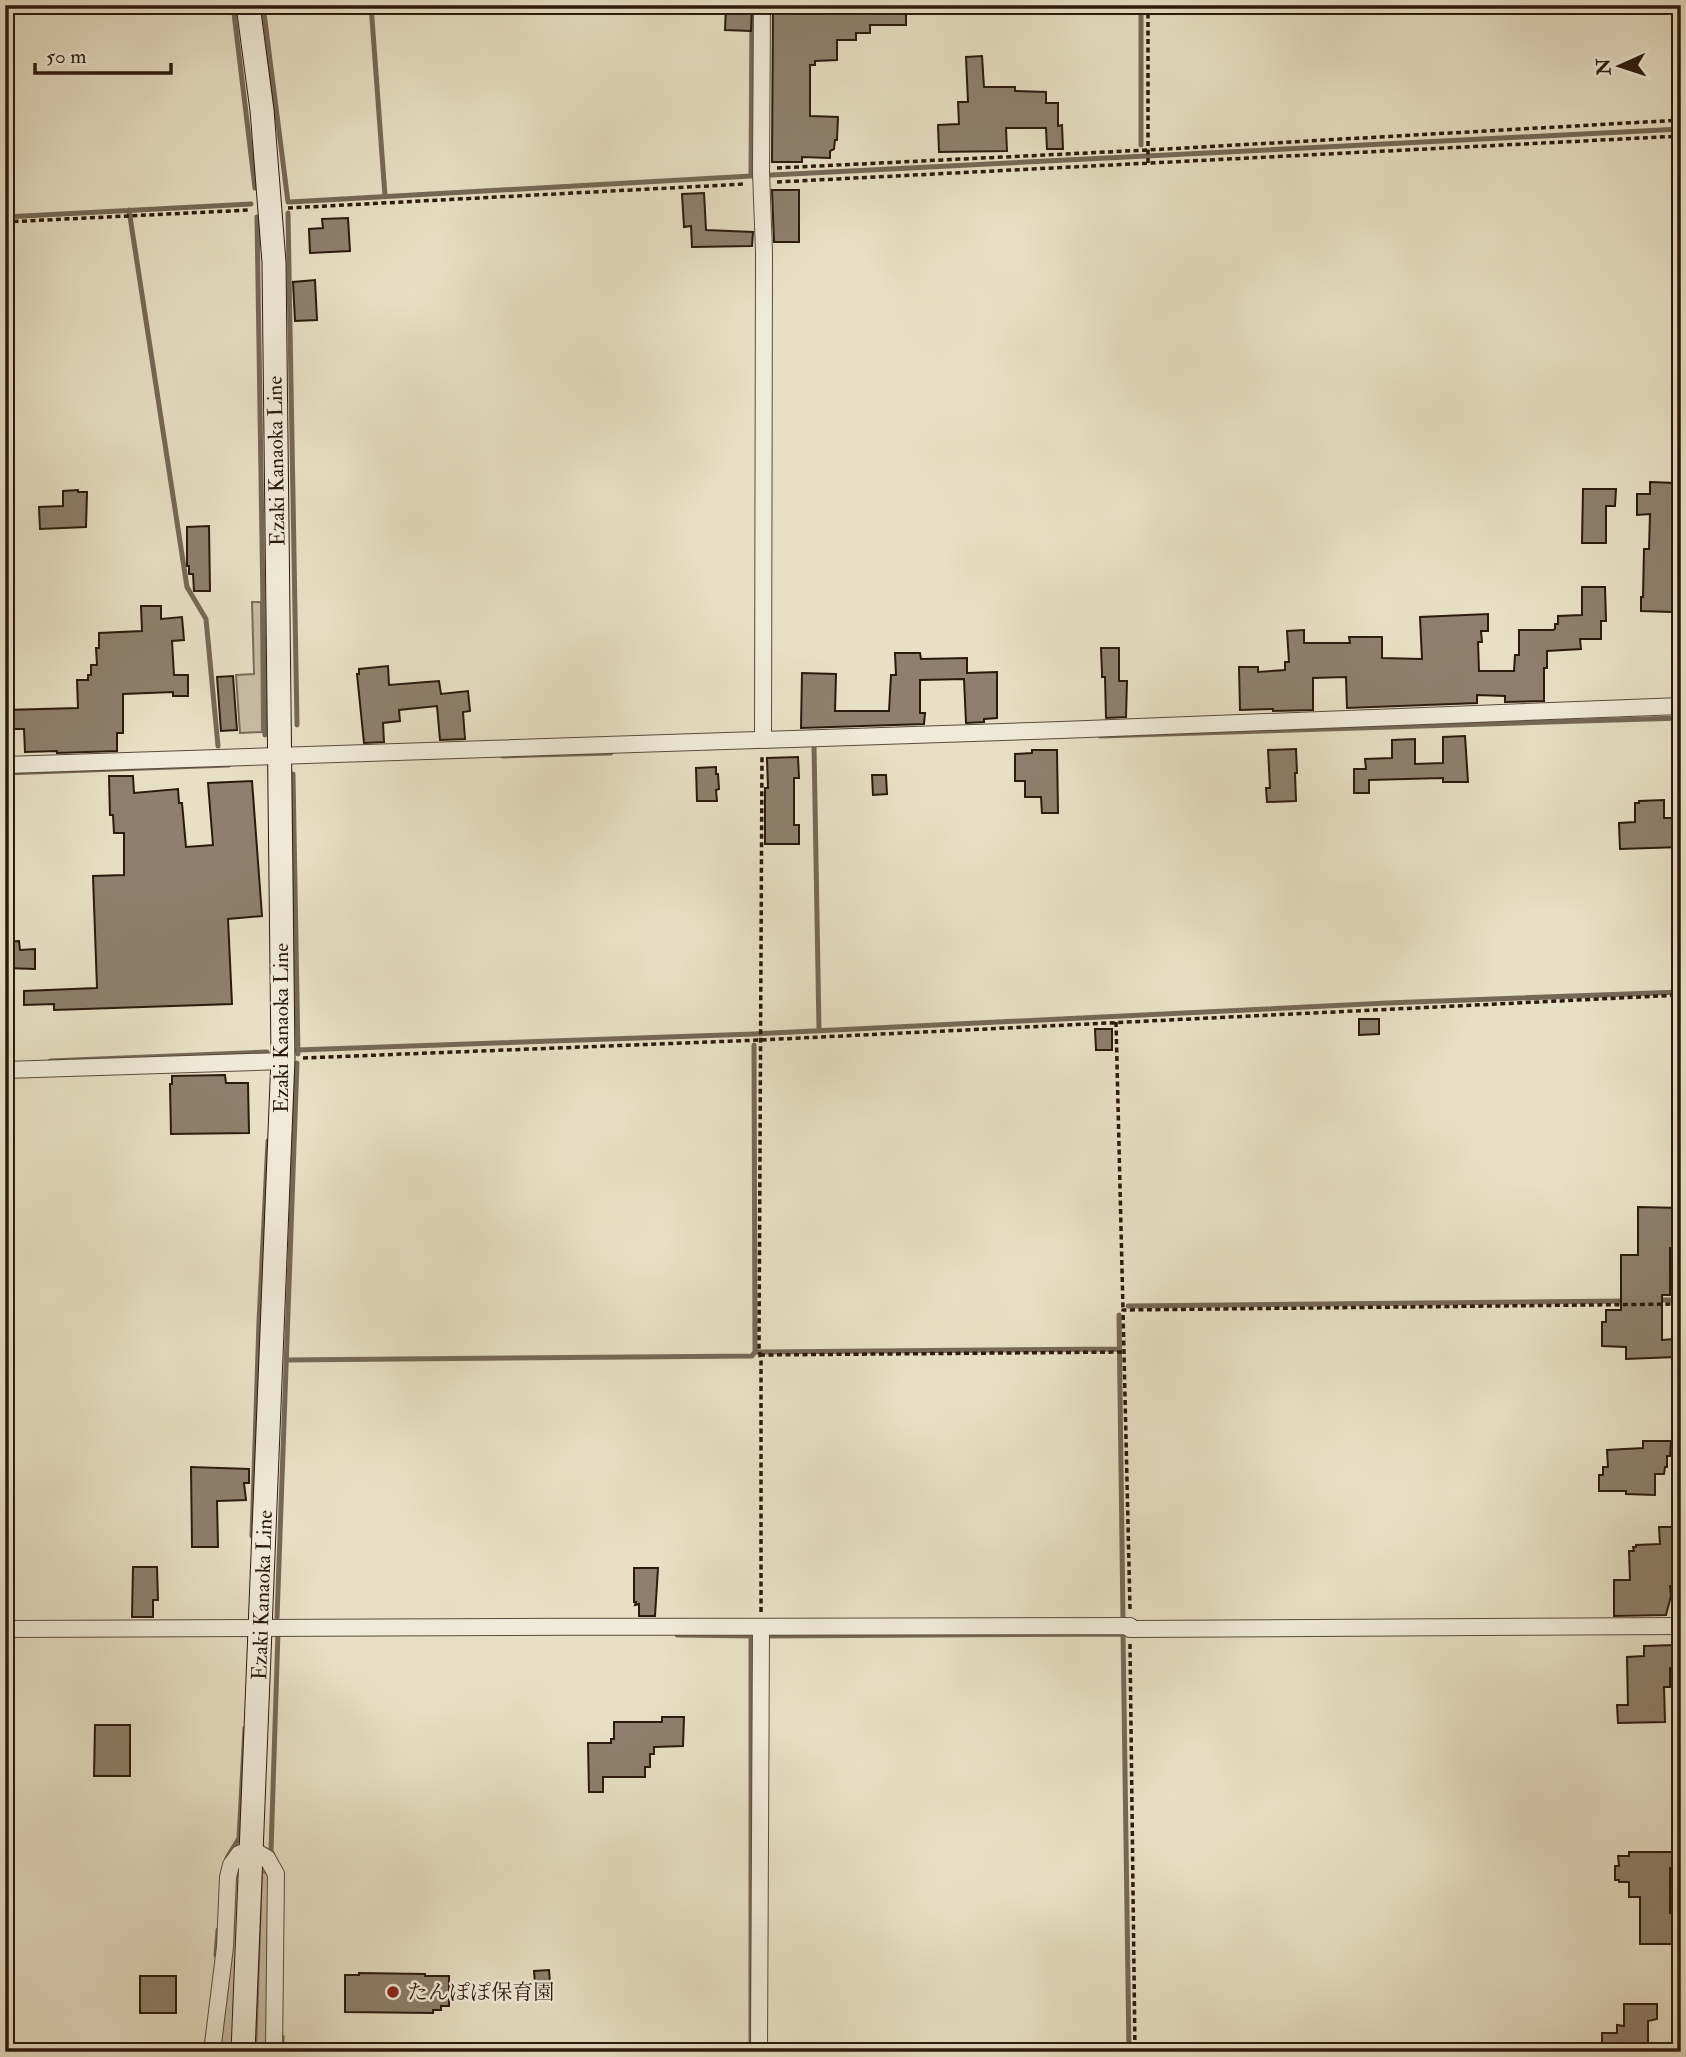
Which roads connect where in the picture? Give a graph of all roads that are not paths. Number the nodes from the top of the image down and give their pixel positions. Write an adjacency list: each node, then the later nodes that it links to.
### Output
1 (248, 5): 5 (main road, Ezaki Kanaoka Line)
2 (762, 5): 4 (street)
3 (1681, 706): 4 (street)
4 (762, 745): 5 (street)
5 (279, 756): 6 (street); 7 (main road, Ezaki Kanaoka Line)
6 (5, 765)
7 (283, 1060): 8 (street); 10 (main road, Ezaki Kanaoka Line)
8 (5, 1070)
9 (1681, 1626): 11 (street)
10 (261, 1627): 11 (street); 12 (street); 13 (main road, Ezaki Kanaoka Line)
11 (761, 1628): 17 (street)
12 (5, 1629)
13 (252, 1849): 14 (street); 15 (main road, Ezaki Kanaoka Line); 16 (street)
14 (212, 2052)
15 (243, 2052)
16 (274, 2052)
17 (760, 2052)

